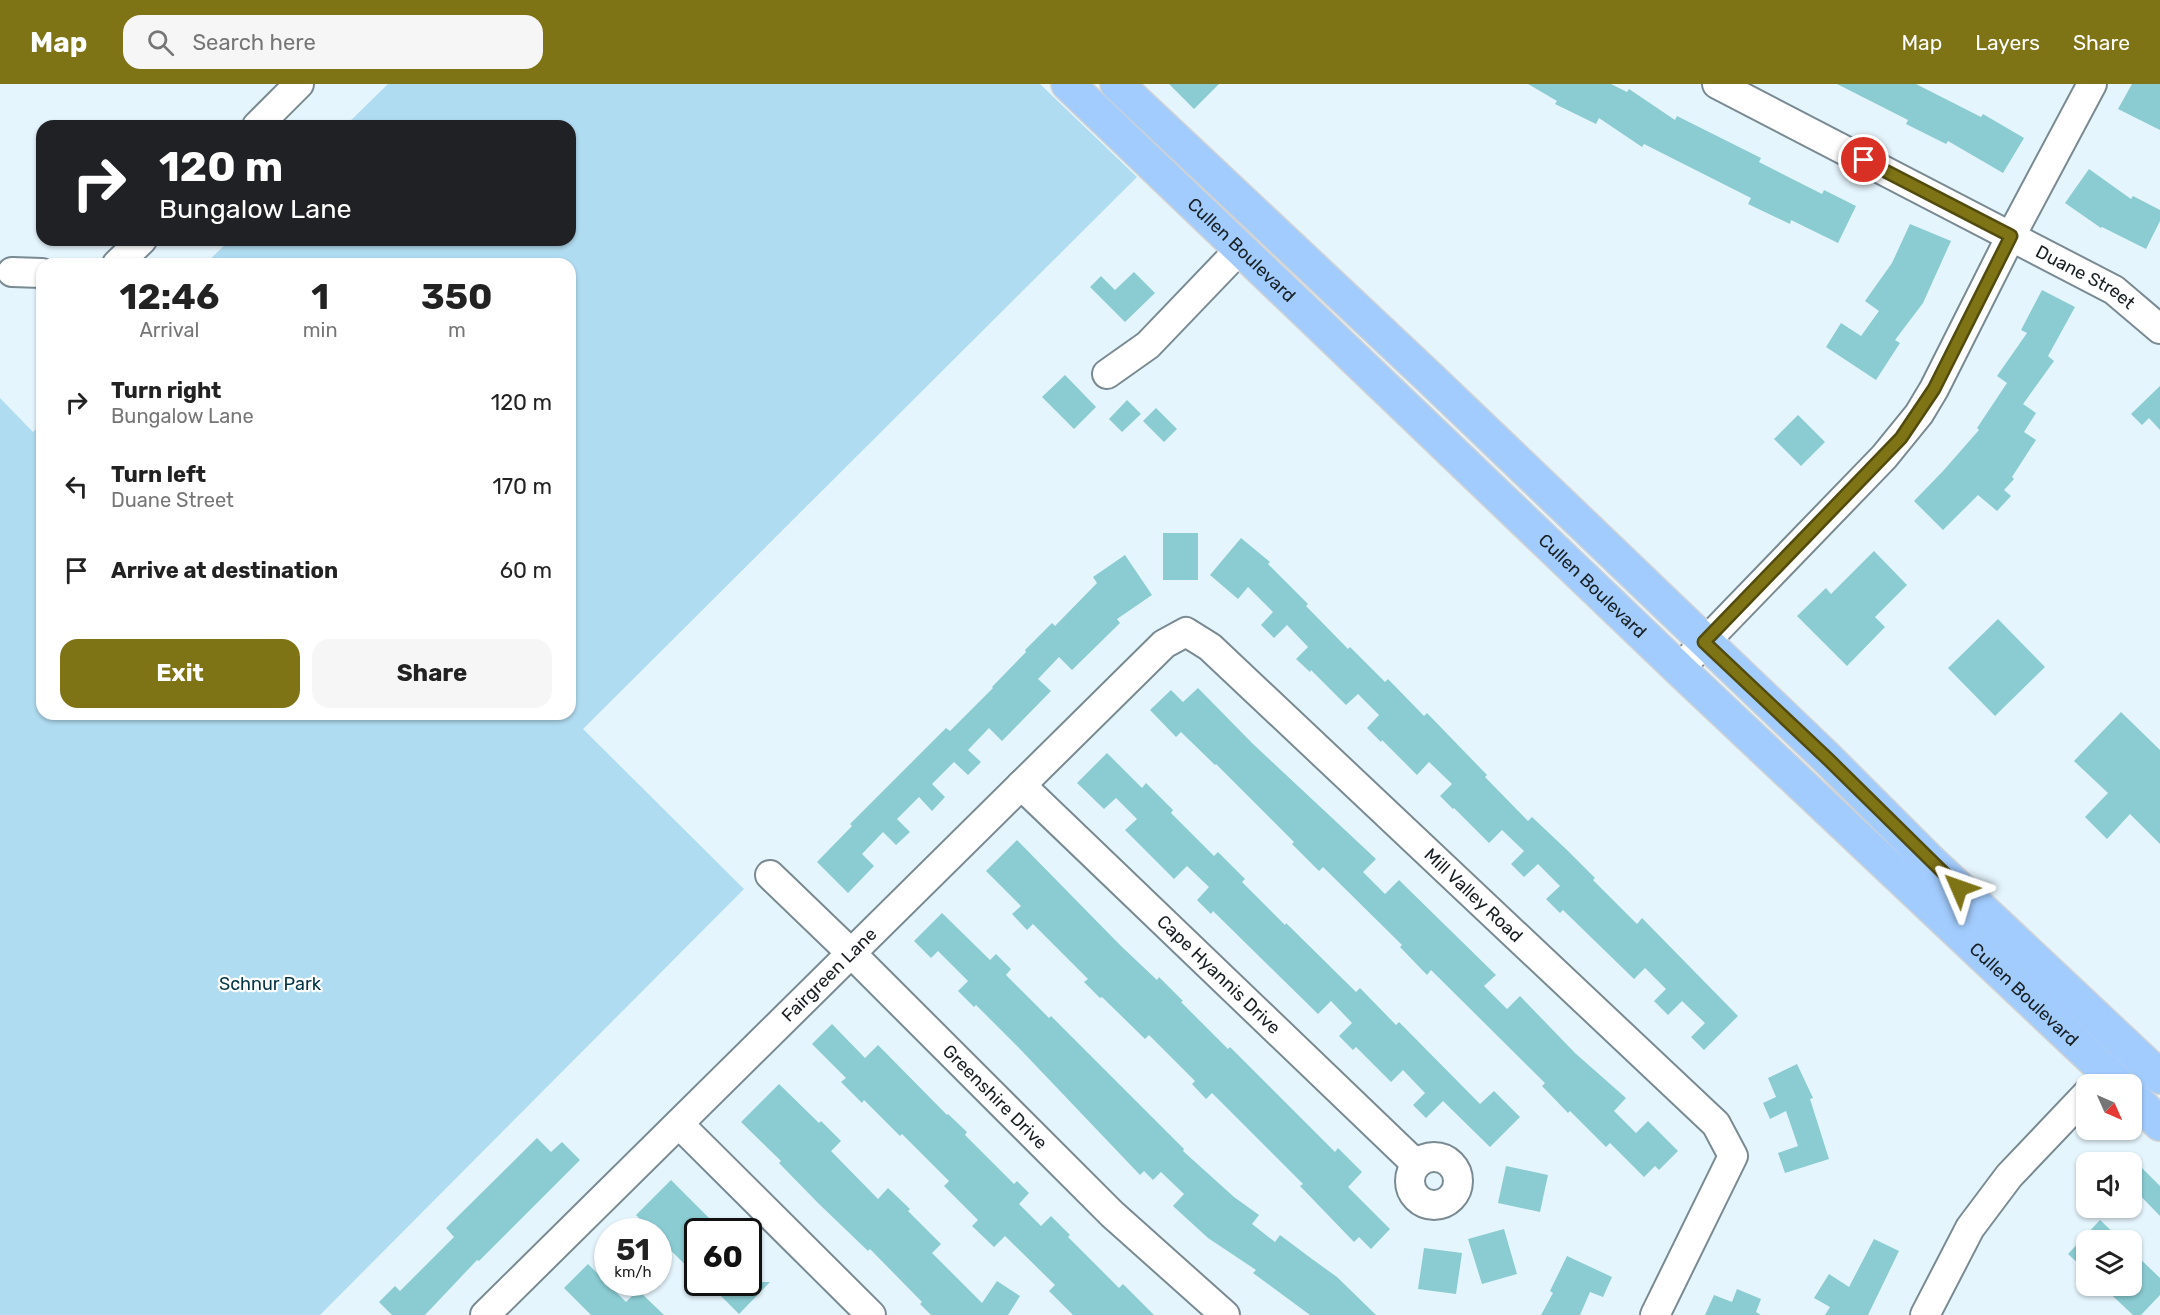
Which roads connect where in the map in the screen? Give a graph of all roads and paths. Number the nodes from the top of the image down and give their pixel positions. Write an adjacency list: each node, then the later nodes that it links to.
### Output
1 (299, 84): 6 (street)
2 (1068, 84): 8 (main road, Cullen Boulevard)
3 (1117, 84): 7 (main road, Cullen Boulevard)
4 (1717, 84): 9 (street, Duane Street)
5 (2092, 84): 9 (street)
6 (263, 120)
7 (1158, 122): 8 (main road); 17 (main road, Cullen Boulevard)
8 (1134, 148): 11 (main road, Cullen Boulevard)
9 (2011, 236): 15 (street, Duane Street); 20 (street)
10 (136, 246): 12 (street)
11 (1240, 249): 16 (street); 18 (main road, Cullen Boulevard)
12 (123, 258)
13 (12, 272): 14 (street)
14 (36, 273)
15 (2160, 328)
16 (1107, 374)
17 (1432, 380): 18 (main road); 20 (main road, Cullen Boulevard)
18 (1404, 407): 21 (main road, Cullen Boulevard)
19 (1177, 637): 22 (street, Fairgreen Lane); 39 (street, Mill Valley Road)
20 (1704, 642): 21 (street); 23 (main road, Cullen Boulevard)
21 (1679, 669): 25 (main road, Cullen Boulevard)
22 (1021, 785): 26 (street, Fairgreen Lane); 35 (street, Cape Hyannis Drive)
23 (1927, 858): 25 (main road); 27 (main road, Cullen Boulevard)
24 (770, 875): 26 (street, Greenshire Drive)
25 (1904, 881): 28 (main road, Cullen Boulevard)
26 (851, 953): 33 (street, Fairgreen Lane); 38 (street, Greenshire Drive)
27 (2132, 1049): 29 (street); 30 (main road, Cullen Boulevard)
28 (2092, 1074)
29 (2112, 1074)
30 (2160, 1077)
31 (2142, 1106): 34 (main road)
32 (2076, 1111): 40 (street)
33 (679, 1124): 36 (street, Fairgreen Lane); 37 (street)
34 (2160, 1124)
35 (1416, 1164)
36 (501, 1310)
37 (871, 1315)
38 (1225, 1315)
39 (1655, 1315)
40 (1925, 1315)

